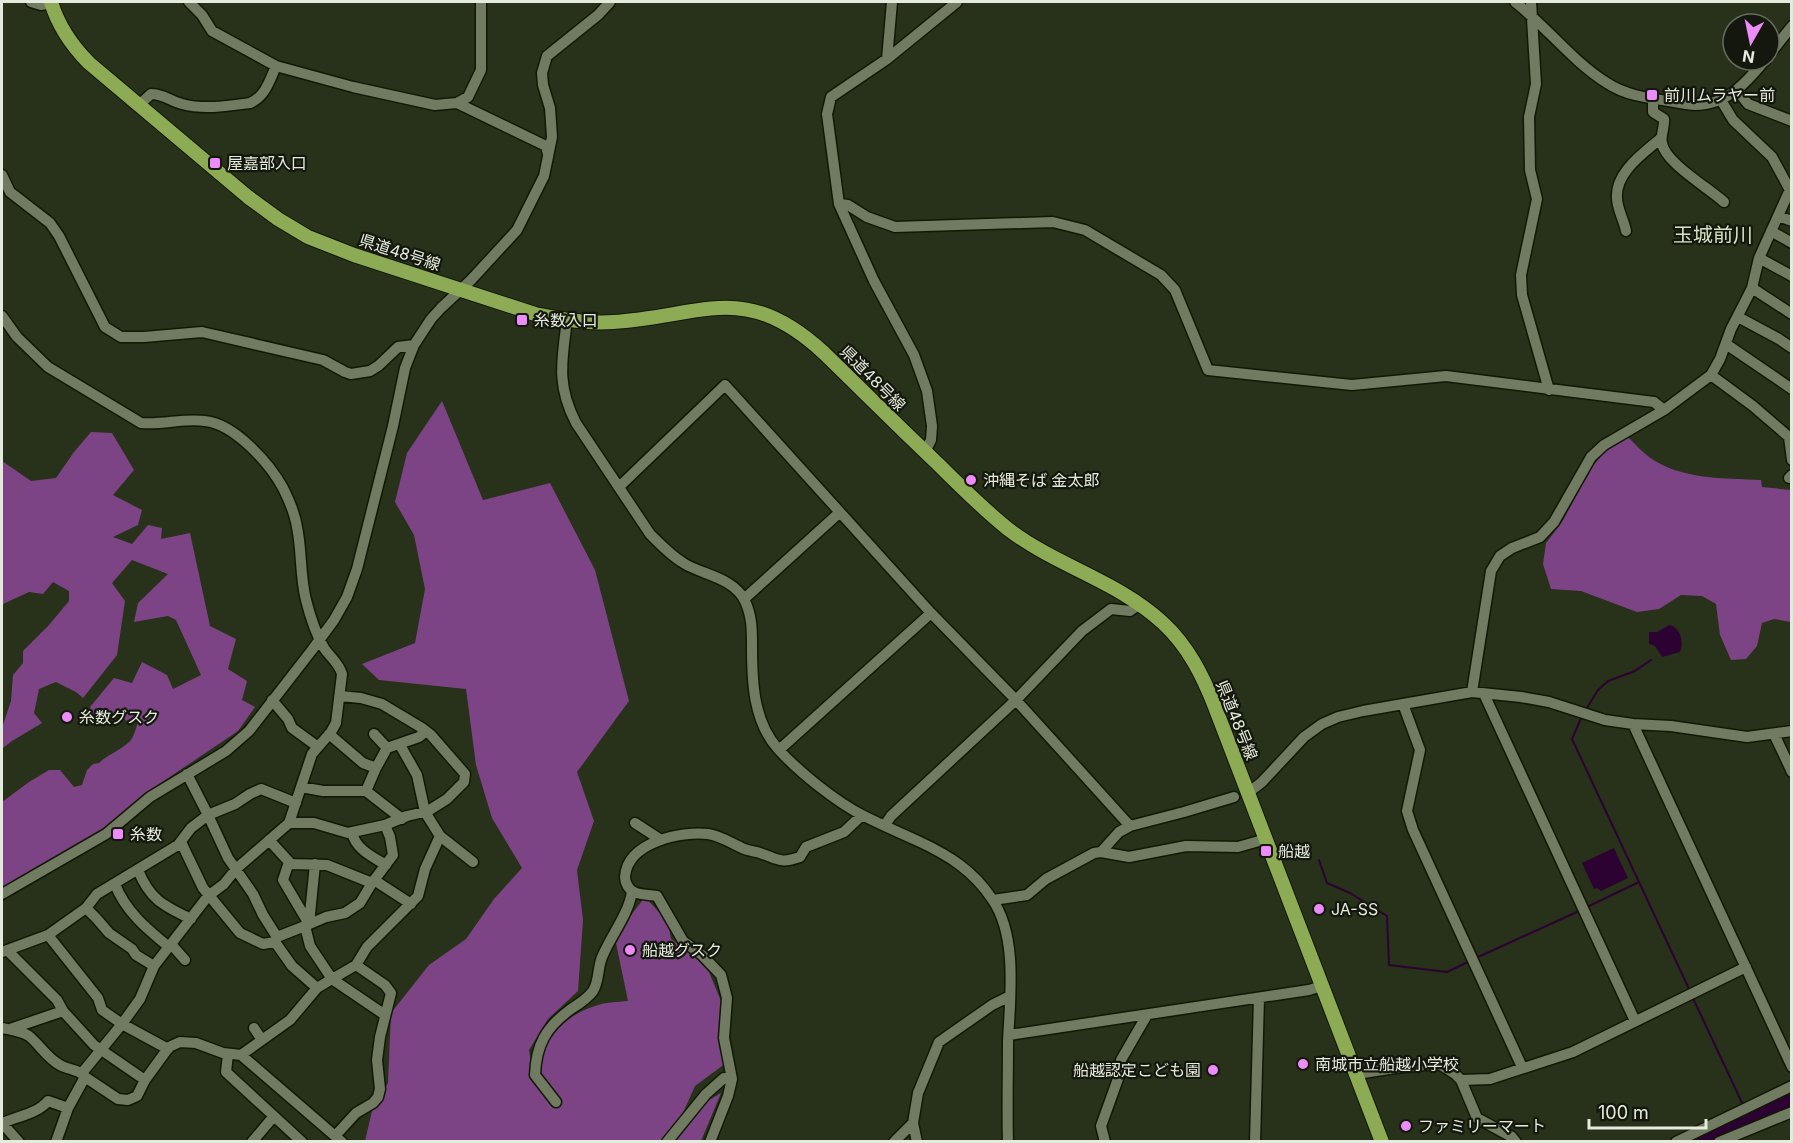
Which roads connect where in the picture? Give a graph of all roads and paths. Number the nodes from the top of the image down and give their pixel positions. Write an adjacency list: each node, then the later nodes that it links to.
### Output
1 (31, 2): 2 (street)
2 (51, 2): 18 (main road, 県道48号線)
3 (189, 2): 12 (street)
4 (481, 2): 17 (street)
5 (610, 2): 21 (street)
6 (892, 2): 11 (street)
7 (957, 2): 11 (street)
8 (1515, 2): 10 (street)
9 (1531, 2): 10 (street)
10 (1531, 14): 15 (street); 44 (street)
11 (887, 59): 25 (street)
12 (276, 66): 17 (street); 18 (street)
13 (1754, 72): 14 (street)
14 (1737, 90): 16 (street); 19 (street)
15 (1653, 98): 16 (street); 20 (street)
16 (1721, 100): 23 (street)
17 (457, 103): 21 (street)
18 (139, 105): 34 (main road, 県道48号線)
19 (1791, 121)
20 (1661, 138): 24 (street); 28 (street)
21 (548, 154): 34 (street)
22 (2, 175): 40 (street)
23 (1791, 190): 26 (street)
24 (1724, 202)
25 (839, 204): 44 (street); 46 (street)
26 (1778, 216): 27 (street); 29 (street)
27 (1791, 221)
28 (1626, 231)
29 (1771, 231): 30 (street); 31 (street)
30 (1791, 243)
31 (1759, 258): 32 (street); 33 (street)
32 (1791, 276)
33 (1752, 288): 35 (street); 37 (street)
34 (461, 290): 38 (main road, 県道48号線); 40 (street)
35 (1791, 314)
36 (2, 316): 53 (street)
37 (1737, 317): 39 (street); 41 (street)
38 (567, 320): 46 (main road, 県道48号線); 48 (street)
39 (1726, 344): 42 (street); 43 (street)
40 (414, 345): 53 (street)
41 (1791, 348)
42 (1711, 375): 45 (street); 47 (street)
43 (1791, 389)
44 (1549, 390): 45 (street)
45 (1664, 410): 54 (street)
46 (925, 452): 51 (main road, 県道48号線)
47 (1791, 460)
48 (619, 487): 49 (street); 50 (street)
49 (839, 513): 50 (street); 52 (street)
50 (744, 599): 69 (street)
51 (1140, 604): 58 (street); 75 (main road, 県道48号線)
52 (931, 613): 58 (street); 69 (street)
53 (320, 639): 56 (street); 57 (street)
54 (1472, 692): 55 (street); 59 (street)
55 (1484, 694): 60 (street); 125 (street)
56 (340, 696): 61 (street); 63 (street)
57 (272, 700): 67 (street); 72 (street)
58 (1016, 700): 84 (street); 85 (street)
59 (1403, 704): 75 (street); 135 (street)
60 (1633, 724): 65 (street); 116 (street)
61 (426, 731): 66 (street); 77 (street)
62 (1791, 731): 65 (street)
63 (329, 734): 67 (street); 70 (street)
64 (374, 734): 68 (street)
65 (1774, 734): 71 (street)
66 (400, 745): 68 (street); 77 (street)
67 (318, 747): 73 (street)
68 (387, 748): 70 (street)
69 (779, 750): 79 (street)
70 (376, 768): 74 (street)
71 (1791, 772)
72 (187, 774): 78 (street); 102 (street)
73 (302, 787): 74 (street); 76 (street)
74 (366, 791): 80 (street)
75 (1241, 795): 85 (street); 88 (main road, 県道48号線)
76 (296, 803): 78 (street); 81 (street)
77 (425, 812): 80 (street); 87 (street)
78 (208, 815): 91 (street); 97 (street)
79 (862, 815): 84 (street); 90 (street)
80 (402, 819): 83 (street)
81 (289, 823): 86 (street); 89 (street)
82 (635, 823): 90 (street)
83 (386, 825): 86 (street); 96 (street)
84 (885, 825): 104 (street)
85 (1130, 826): 92 (street)
86 (352, 832): 96 (street)
87 (440, 836): 94 (street); 105 (street)
88 (1266, 839): 92 (street); 118 (main road, 県道48号線)
89 (269, 840): 93 (street); 97 (street)
90 (661, 840): 101 (street)
91 (181, 842): 98 (street); 103 (street)
92 (1101, 852): 104 (street)
93 (289, 862): 95 (street); 108 (street)
94 (473, 862)
95 (315, 864): 99 (street); 108 (street)
96 (386, 866): 99 (street)
97 (236, 869): 103 (street); 110 (street)
98 (138, 870): 100 (street); 107 (street)
99 (373, 881): 105 (street); 108 (street)
100 (115, 884): 106 (street); 111 (street)
101 (632, 892): 139 (street); 143 (street)
102 (2, 894)
103 (208, 896): 107 (street); 110 (street)
104 (993, 900): 120 (street)
105 (411, 904): 114 (street)
106 (86, 908): 109 (street); 115 (street)
107 (191, 919): 111 (street)
108 (307, 925): 110 (street); 117 (street)
109 (48, 935): 112 (street); 126 (street)
110 (276, 940): 119 (street)
111 (170, 946): 113 (street); 115 (street)
112 (4, 951): 122 (street)
113 (186, 960)
114 (356, 965): 117 (street); 123 (street)
115 (154, 966): 126 (street)
116 (1746, 967): 125 (street); 136 (street)
117 (332, 979): 119 (street); 123 (street)
118 (1322, 986): 121 (street); 137 (main road, 県道48号線)
119 (317, 988): 130 (street)
120 (1010, 996): 129 (street); 148 (street)
121 (1259, 998): 124 (street); 161 (street)
122 (63, 1011): 128 (street); 131 (street)
123 (385, 1015): 149 (street)
124 (1147, 1015): 129 (street); 160 (street)
125 (1635, 1020): 135 (street)
126 (122, 1024): 131 (street); 132 (street)
127 (254, 1028): 130 (street)
128 (5, 1029): 138 (street)
129 (1009, 1035): 159 (street)
130 (262, 1040): 134 (street)
131 (101, 1050): 138 (street); 140 (street)
132 (168, 1050): 133 (street); 140 (street)
133 (228, 1054): 134 (street); 146 (street)
134 (241, 1055): 149 (street)
135 (1522, 1067): 141 (street)
136 (1791, 1067)
137 (1357, 1074): 141 (street); 162 (main road, 県道48号線)
138 (84, 1076): 140 (street); 144 (street)
139 (732, 1079): 155 (street); 156 (street)
140 (145, 1080)
141 (1461, 1080): 163 (street)
142 (1791, 1086): 164 (street)
143 (556, 1102)
144 (68, 1108): 147 (street); 152 (street)
145 (1791, 1112): 150 (street)
146 (274, 1116): 153 (street); 154 (street)
147 (2, 1123): 151 (street)
148 (913, 1123): 157 (street); 158 (street)
149 (338, 1139)
150 (1720, 1141)
151 (19, 1142)
152 (56, 1142)
153 (252, 1142)
154 (302, 1142)
155 (667, 1142)
156 (710, 1142)
157 (894, 1142)
158 (917, 1142)
159 (1008, 1142)
160 (1105, 1142)
161 (1255, 1142)
162 (1382, 1142)
163 (1516, 1142)
164 (1676, 1142)

